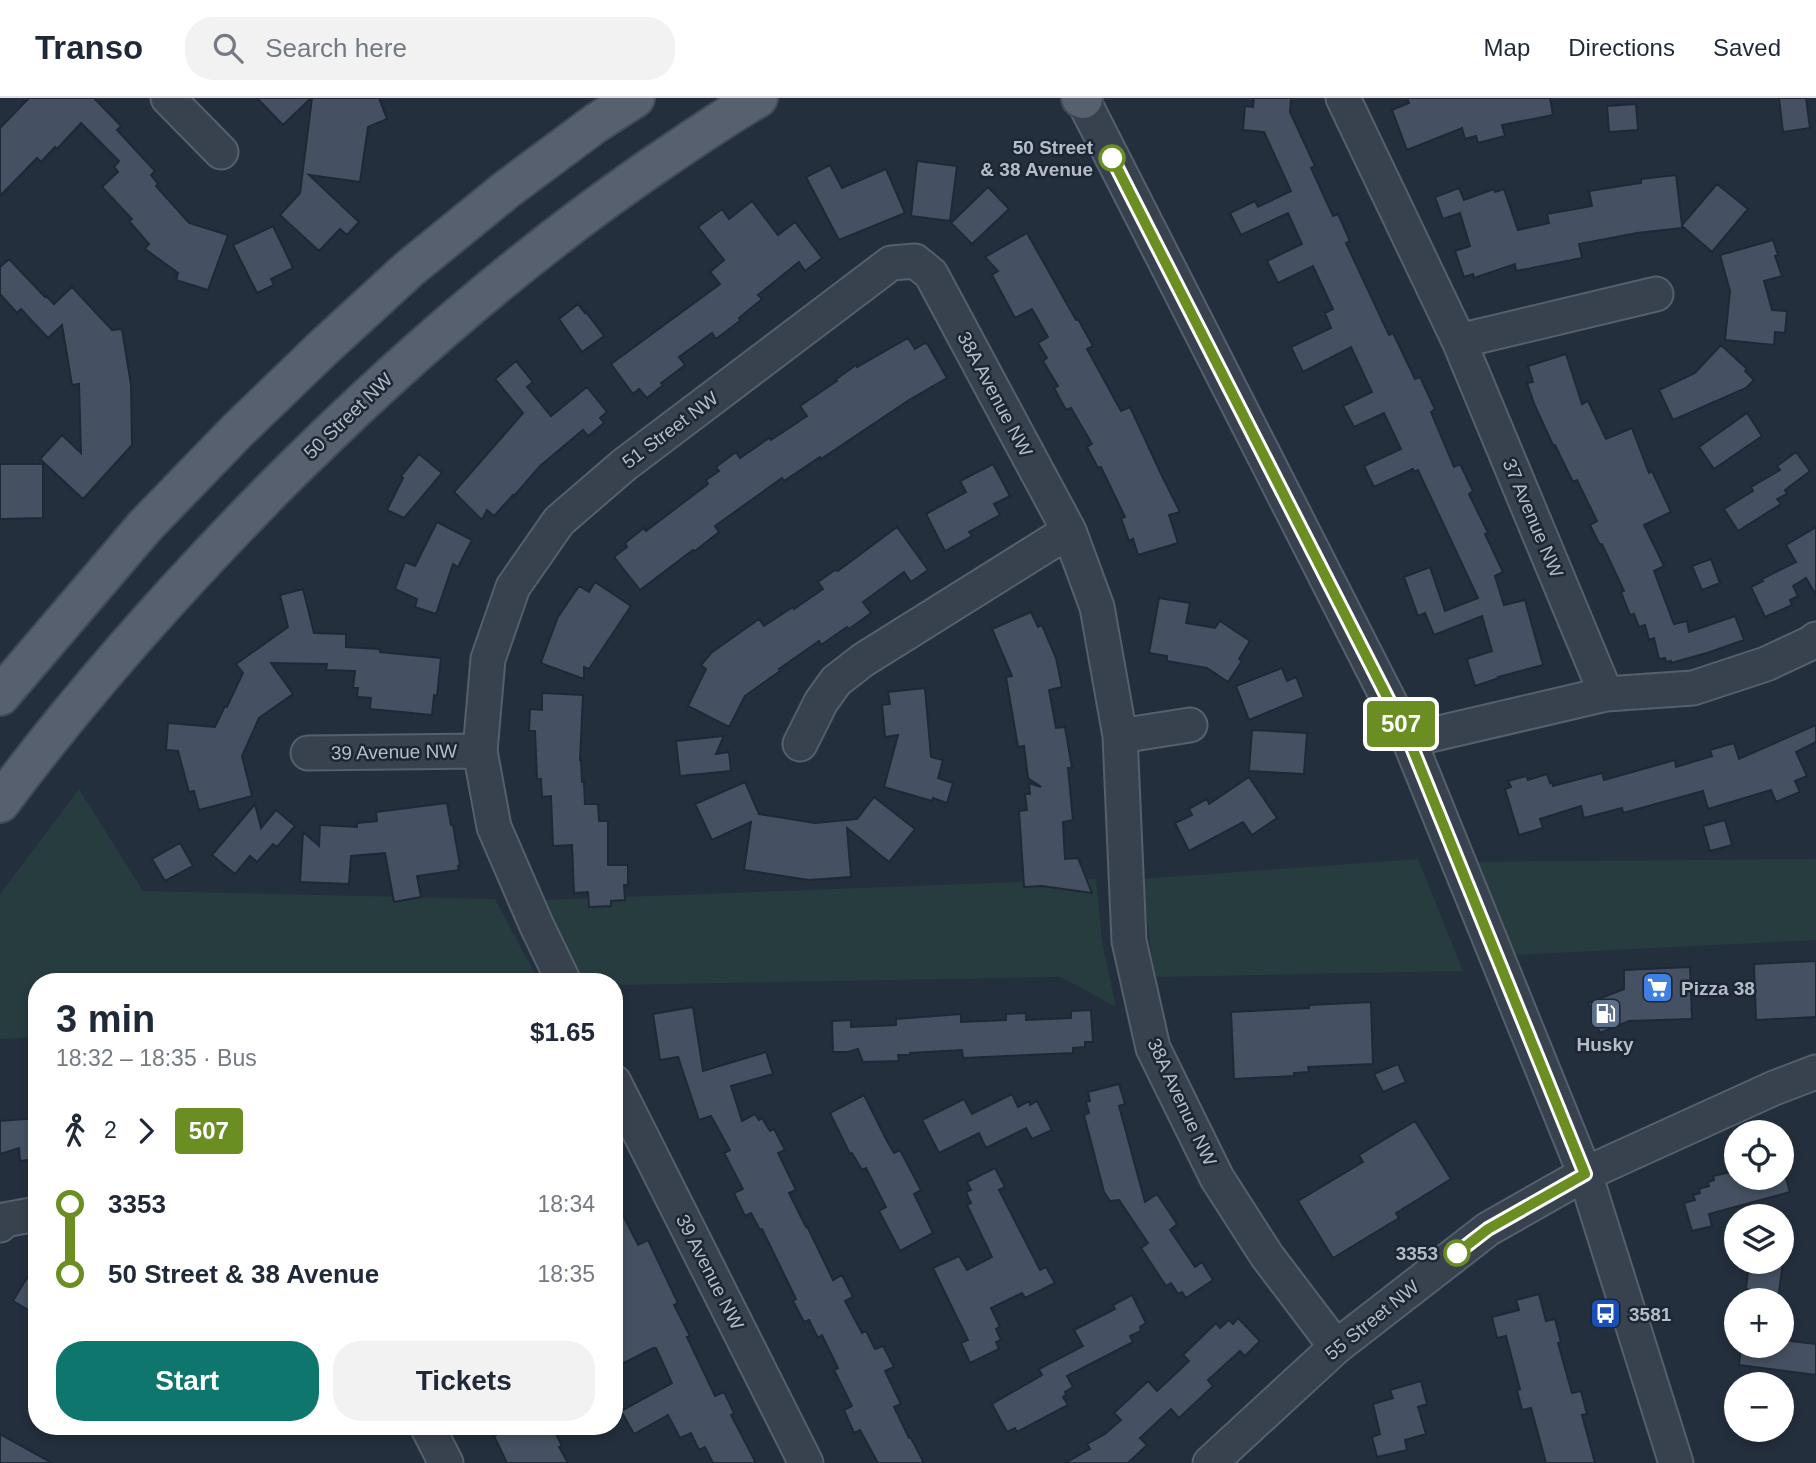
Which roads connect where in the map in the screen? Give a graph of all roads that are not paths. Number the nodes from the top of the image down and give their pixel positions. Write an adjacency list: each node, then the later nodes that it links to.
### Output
1 (168, 98): 7 (street)
2 (635, 98): 15 (main road)
3 (758, 98): 6 (main road, 50 Street NW)
4 (1082, 98): 18 (street)
5 (1343, 98): 10 (street, 37 Avenue NW)
6 (723, 111): 22 (main road, 50 Street NW)
7 (221, 152)
8 (915, 261): 11 (street, 38A Avenue NW); 13 (street, 51 Street NW)
9 (1656, 295): 10 (street)
10 (1459, 341): 14 (street, 37 Avenue NW)
11 (1069, 531): 17 (street, 38A Avenue NW); 19 (street)
12 (1816, 639): 14 (street)
13 (488, 659): 20 (street, 39 Avenue NW)
14 (1606, 694): 18 (street)
15 (0, 696)
16 (1190, 725): 17 (street)
17 (1120, 736): 29 (street, 38A Avenue NW)
18 (1409, 740): 26 (street)
19 (800, 744)
20 (480, 751): 21 (street, 39 Avenue NW); 23 (street, 39 Avenue NW)
21 (308, 753)
22 (0, 803)
23 (560, 973)
24 (1816, 1072): 26 (street, 55 Street NW)
25 (623, 1100): 32 (street, 39 Avenue NW)
26 (1585, 1174): 29 (street, 55 Street NW); 34 (street)
27 (28, 1216): 28 (street)
28 (0, 1225)
29 (1336, 1347): 33 (street, 55 Street NW)
30 (432, 1435): 31 (street)
31 (446, 1463)
32 (806, 1463)
33 (1210, 1463)
34 (1676, 1463)

